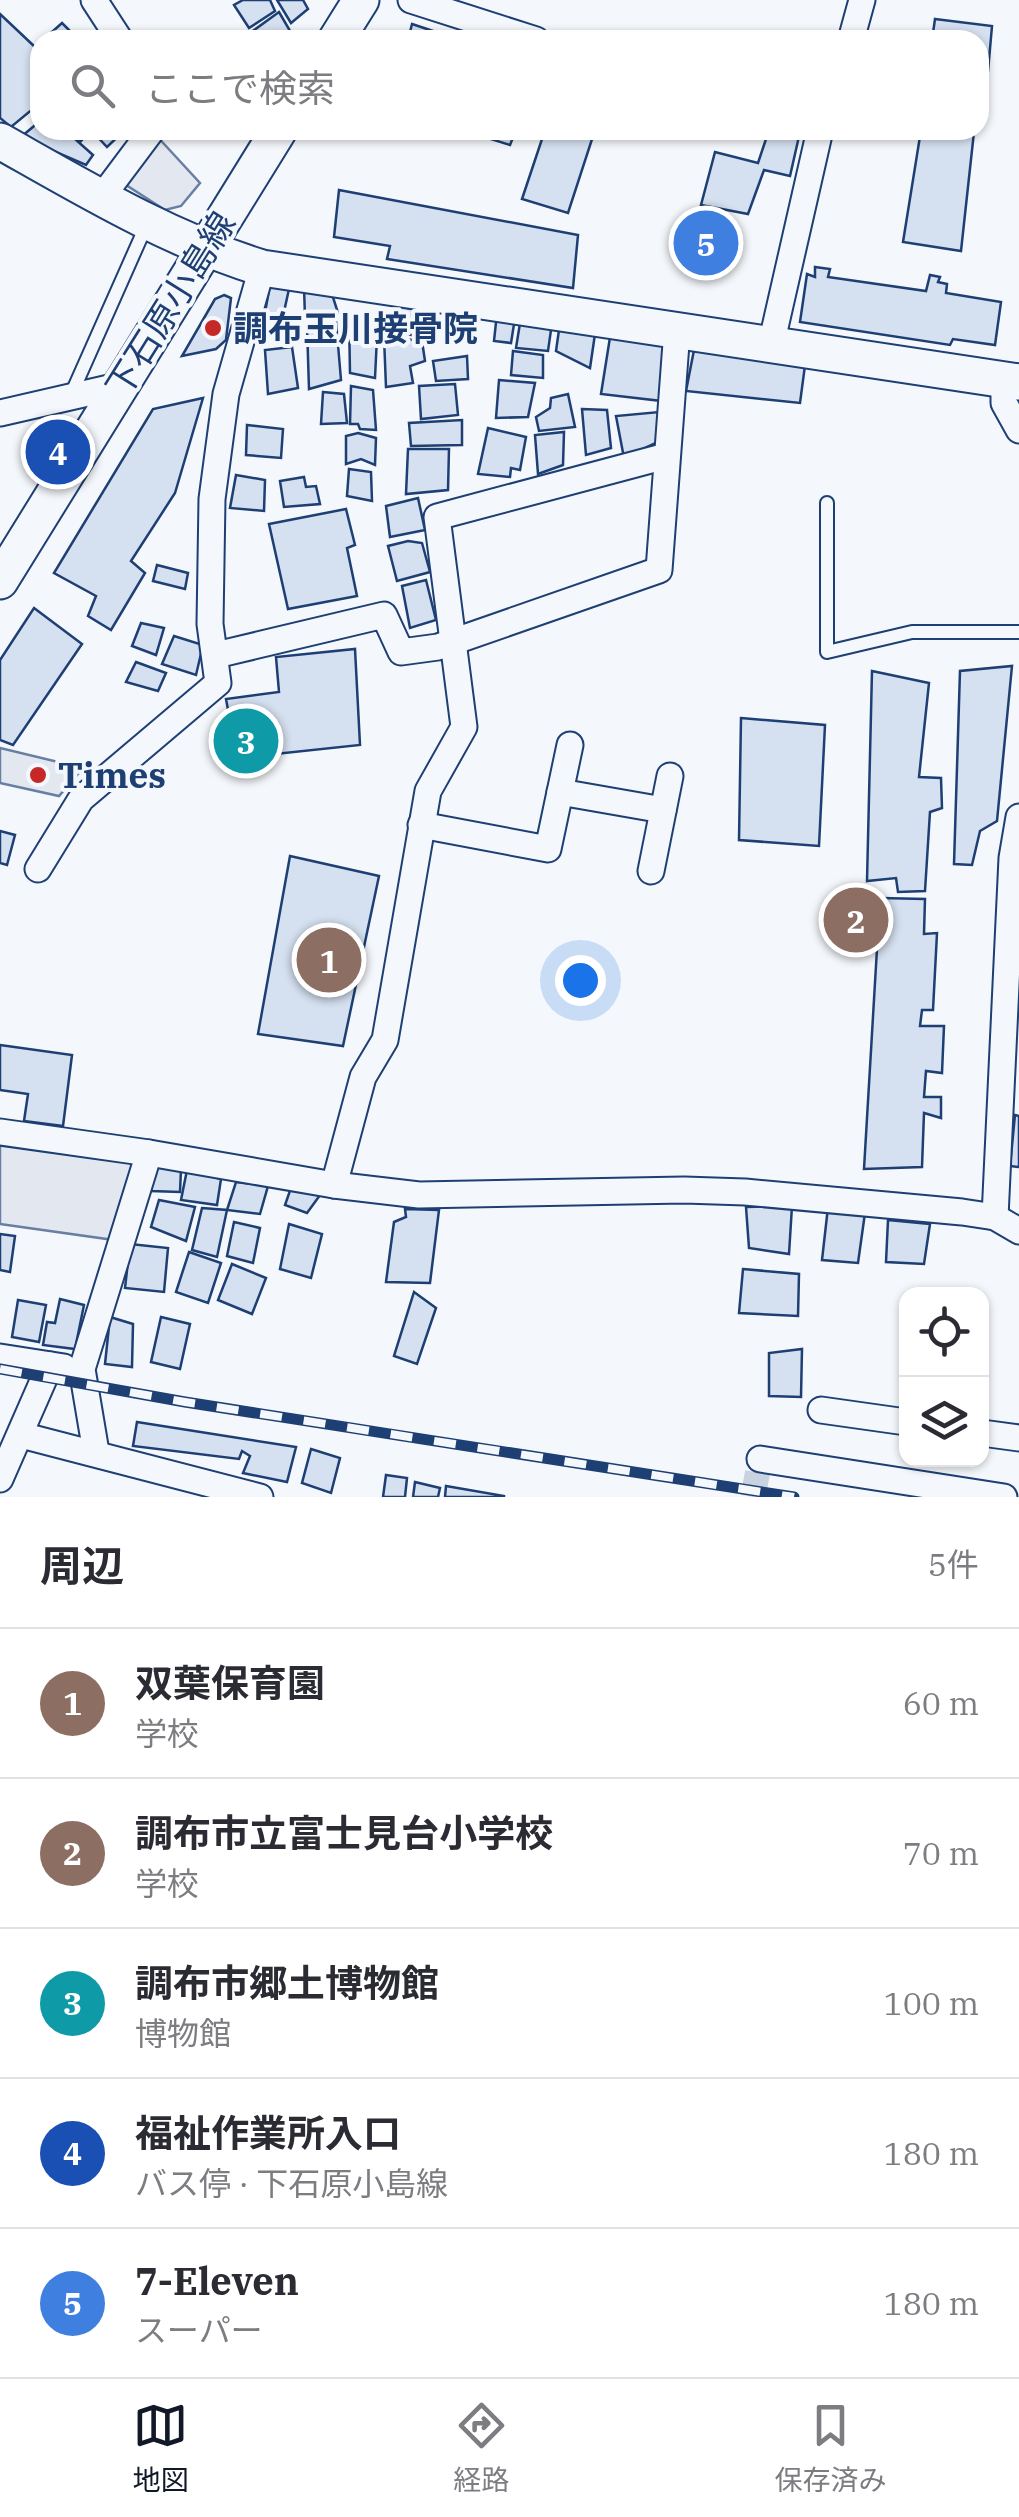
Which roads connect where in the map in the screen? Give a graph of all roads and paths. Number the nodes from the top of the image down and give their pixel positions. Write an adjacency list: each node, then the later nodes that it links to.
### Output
1 (94, 0): 5 (street)
2 (361, 0): 6 (street)
3 (411, 0): 7 (street)
4 (862, 0): 8 (street)
5 (114, 30)
6 (342, 30)
7 (505, 30)
8 (854, 30)
9 (144, 140): 13 (street)
10 (273, 140): 15 (street, 下石原小島線)
11 (818, 140): 18 (street)
12 (0, 141): 13 (street)
13 (101, 198): 14 (street)
14 (147, 224): 15 (street); 21 (lane)
15 (204, 250): 16 (street); 20 (street, 下石原小島線)
16 (262, 268): 17 (street); 29 (street)
17 (677, 330): 18 (street); 24 (street)
18 (771, 345): 19 (street)
19 (1012, 381): 23 (street)
20 (118, 386): 21 (street); 26 (street, 下石原小島線)
21 (70, 397): 22 (street)
22 (0, 413)
23 (1019, 430)
24 (666, 456): 28 (street); 28 (street)
25 (827, 503): 27 (lane)
26 (0, 581)
27 (1019, 632)
28 (452, 644): 29 (street); 35 (street)
29 (216, 655): 37 (street)
30 (570, 745): 32 (street)
31 (670, 776): 33 (street)
32 (560, 792): 33 (street); 35 (street)
33 (663, 810): 38 (street)
34 (1019, 817): 36 (street)
35 (422, 825): 41 (street)
36 (1015, 859): 42 (street)
37 (38, 869)
38 (651, 871)
39 (0, 1132): 40 (street)
40 (149, 1153): 41 (street); 46 (street)
41 (334, 1185): 42 (street)
42 (995, 1217): 43 (street)
43 (1019, 1231)
44 (0, 1357): 45 (street)
45 (50, 1365): 46 (street); 50 (street)
46 (82, 1369): 52 (street)
47 (822, 1410): 48 (street)
48 (899, 1421)
49 (989, 1434): 51 (street)
50 (22, 1435): 52 (street); 54 (street)
51 (1019, 1438)
52 (96, 1452): 55 (street)
53 (760, 1459): 57 (street)
54 (0, 1479)
55 (211, 1491): 56 (street)
56 (260, 1497)
57 (1004, 1497)

